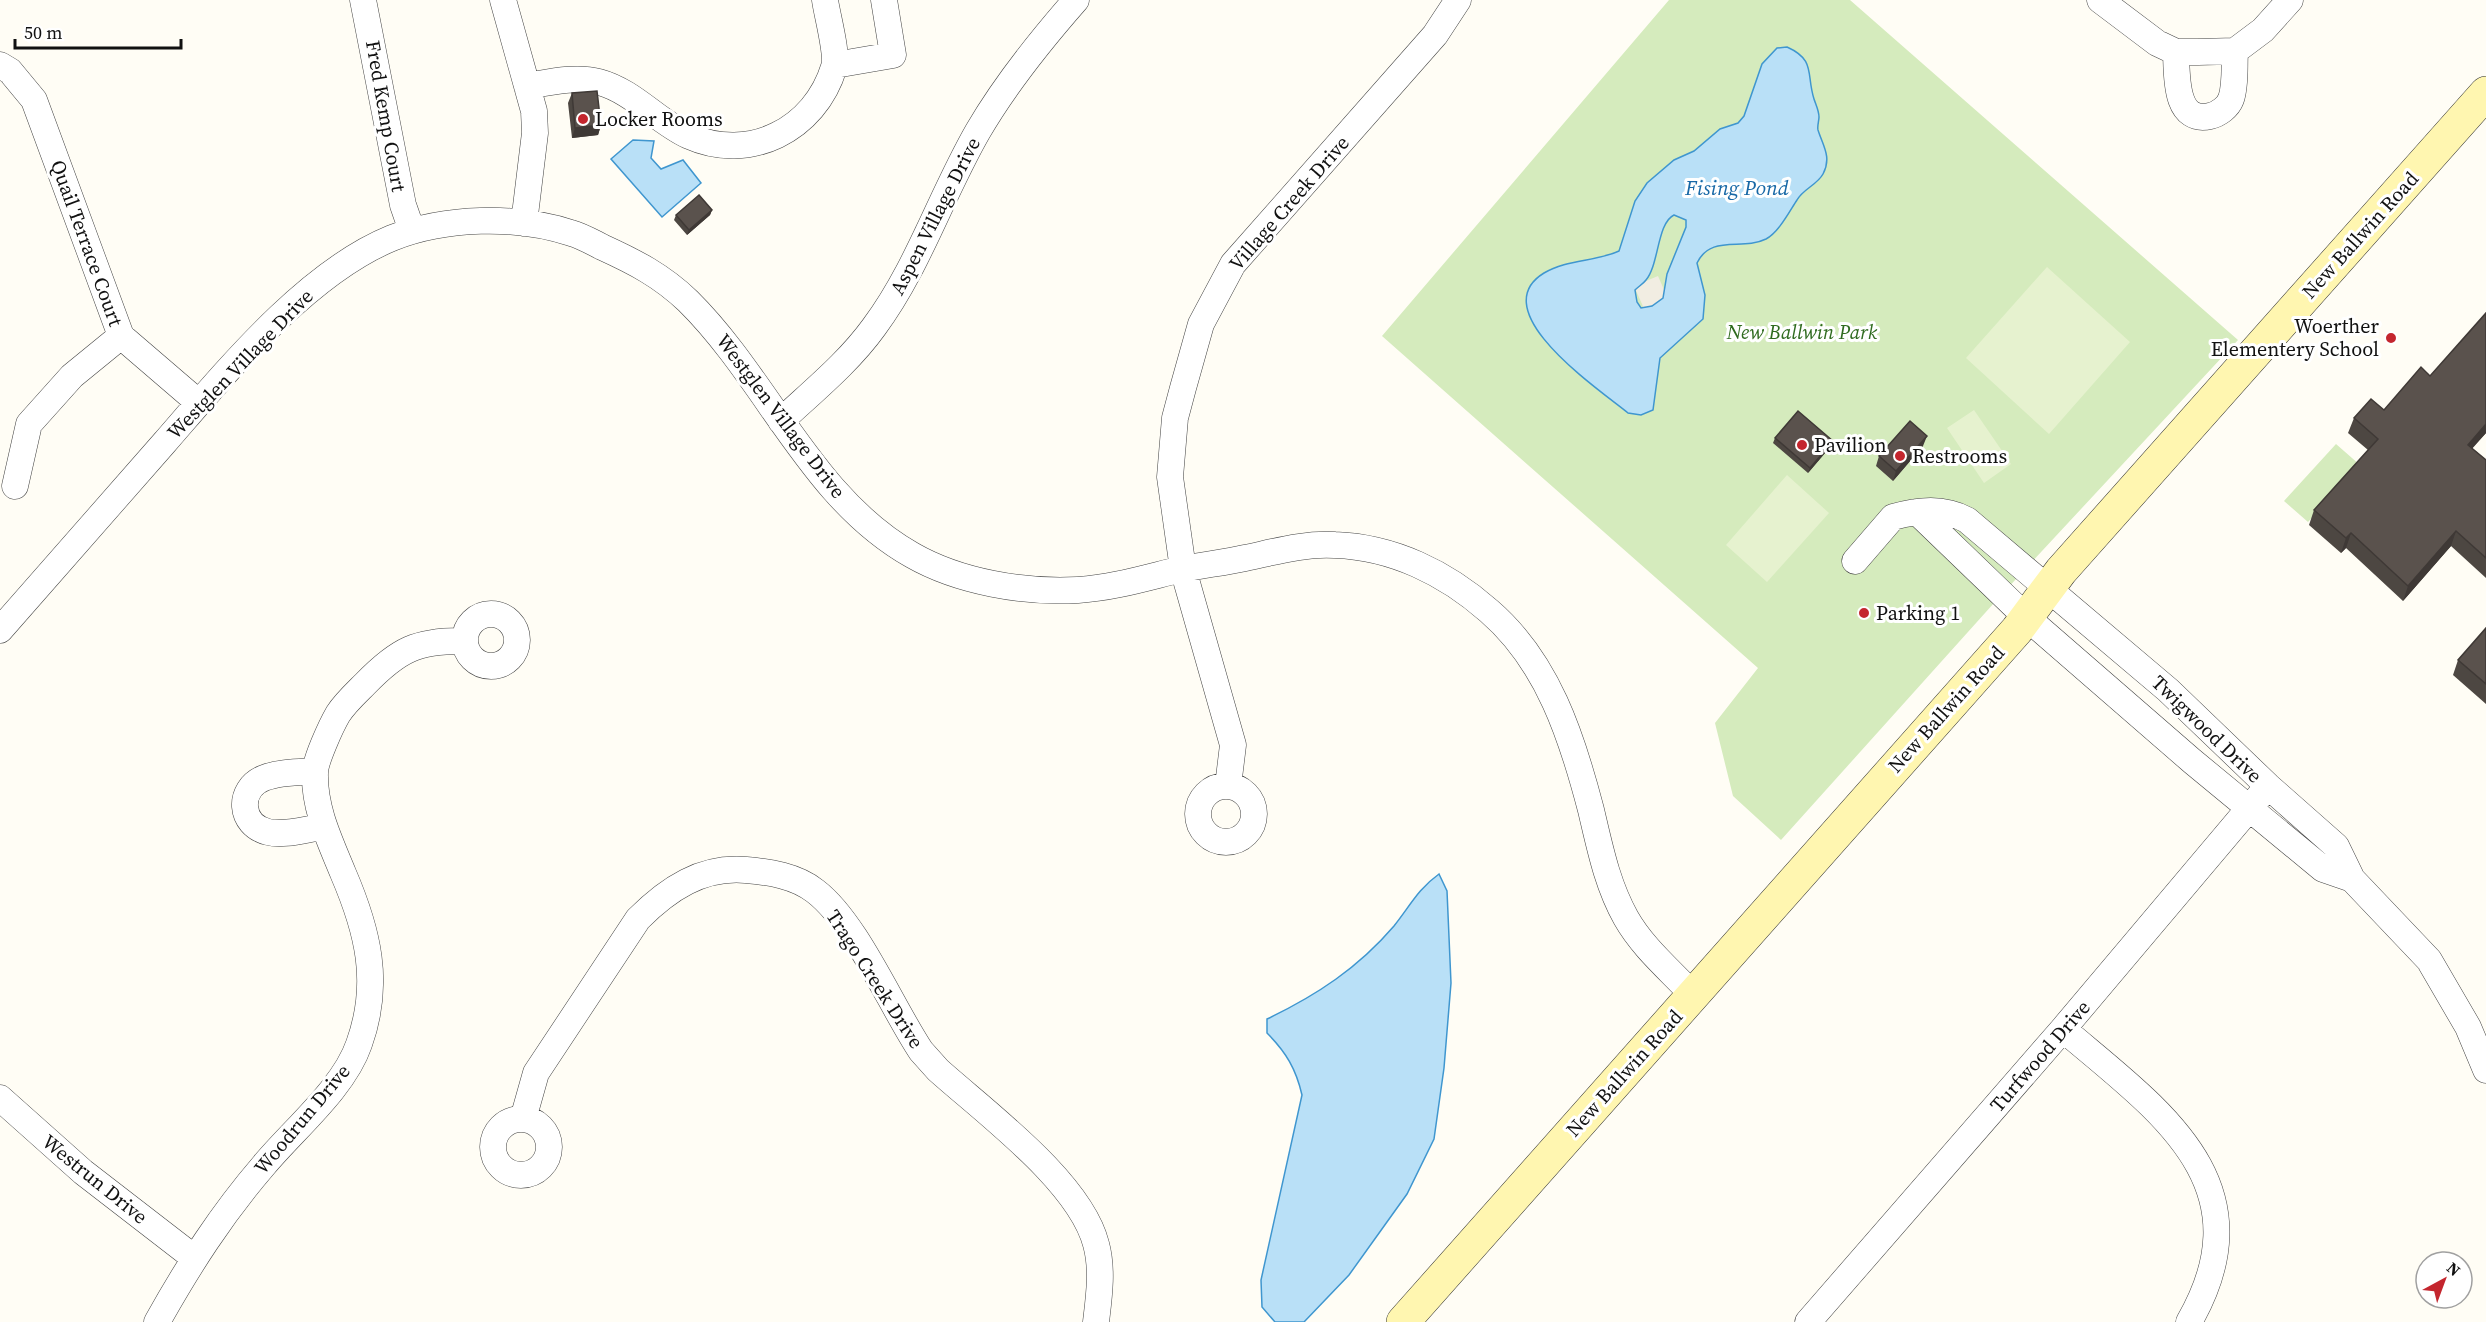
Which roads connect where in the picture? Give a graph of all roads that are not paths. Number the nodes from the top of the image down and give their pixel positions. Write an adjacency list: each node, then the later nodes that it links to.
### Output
1 (363, 0): 16 (street, Fred Kemp Court)
2 (503, 0): 13 (street)
3 (825, 0): 12 (street)
4 (884, 0): 12 (street)
5 (1076, 0): 19 (street, Aspen Village Drive)
6 (1458, 0): 23 (street, Village Creek Drive)
7 (2100, 0): 10 (street)
8 (2290, 0): 9 (street)
9 (2235, 51): 10 (street); 10 (street)
10 (2176, 52)
11 (0, 65): 17 (street, Quail Terrace Court)
12 (835, 65): 13 (street)
13 (527, 86): 15 (street)
14 (2486, 93): 24 (main road, New Ballwin Road)
15 (524, 223): 16 (street, Westglen Village Drive); 19 (street, Westglen Village Drive)
16 (412, 231): 18 (street, Westglen Village Drive)
17 (121, 336): 18 (street, Quail Terrace Court); 20 (street)
18 (199, 403): 26 (street, Westglen Village Drive)
19 (781, 421): 23 (street, Westglen Village Drive)
20 (15, 486)
21 (1917, 512): 22 (street); 24 (street); 25 (street)
22 (1855, 561)
23 (1184, 569): 29 (street, Village Creek Drive); 34 (street, Westglen Village Drive)
24 (2050, 588): 25 (main road, New Ballwin Road); 30 (street, Twigwood Drive)
25 (2025, 616): 31 (street, Twigwood Drive); 34 (main road, New Ballwin Road)
26 (0, 630)
27 (465, 641): 28 (street)
28 (315, 771): 32 (street, Woodrun Drive); 32 (street)
29 (1228, 786)
30 (2268, 786): 31 (street, Turfwood Drive); 33 (street, Twigwood Drive)
31 (2248, 808): 33 (street, Twigwood Drive); 35 (street, Turfwood Drive)
32 (323, 827): 39 (street, Woodrun Drive)
33 (2352, 879): 36 (street, Twigwood Drive)
34 (1693, 995): 42 (main road, New Ballwin Road)
35 (2063, 1029): 43 (street, Turfwood Drive); 44 (street)
36 (2486, 1070)
37 (0, 1098): 39 (street, Westrun Drive)
38 (523, 1119): 41 (street, Trago Creek Drive)
39 (193, 1257): 40 (street, Woodrun Drive)
40 (157, 1322)
41 (1096, 1322)
42 (1403, 1322)
43 (1808, 1322)
44 (2190, 1322)

